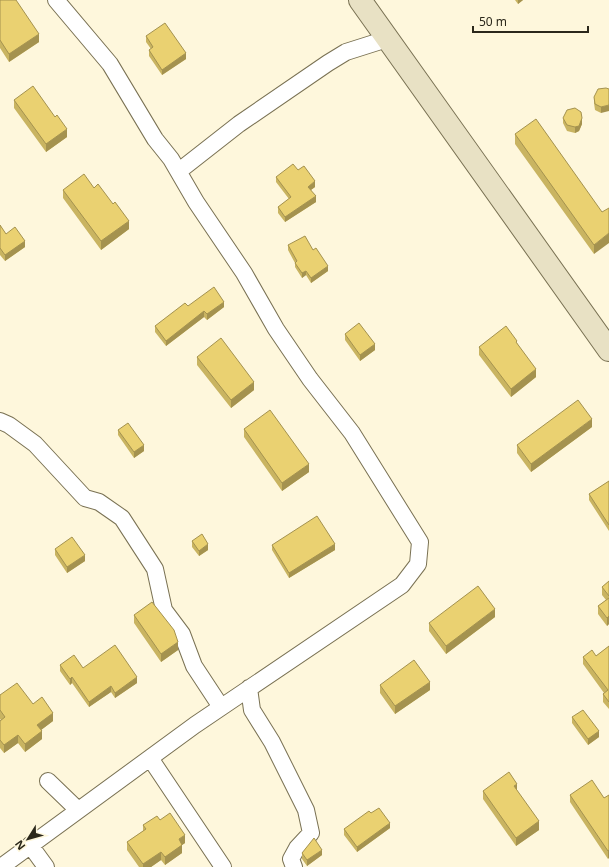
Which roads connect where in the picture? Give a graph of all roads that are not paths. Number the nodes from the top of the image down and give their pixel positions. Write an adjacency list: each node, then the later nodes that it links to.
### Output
1 (56, 0): 4 (street)
2 (360, 0): 3 (street)
3 (387, 39): 4 (street); 5 (street)
4 (179, 171): 7 (street)
5 (609, 350)
6 (0, 421): 8 (street)
7 (249, 688): 8 (street); 16 (street)
8 (221, 708): 9 (street)
9 (150, 758): 11 (street); 15 (street)
10 (48, 780): 11 (street)
11 (78, 810): 12 (street)
12 (30, 845): 13 (street); 14 (street)
13 (4, 860)
14 (46, 867)
15 (223, 867)
16 (294, 867)

